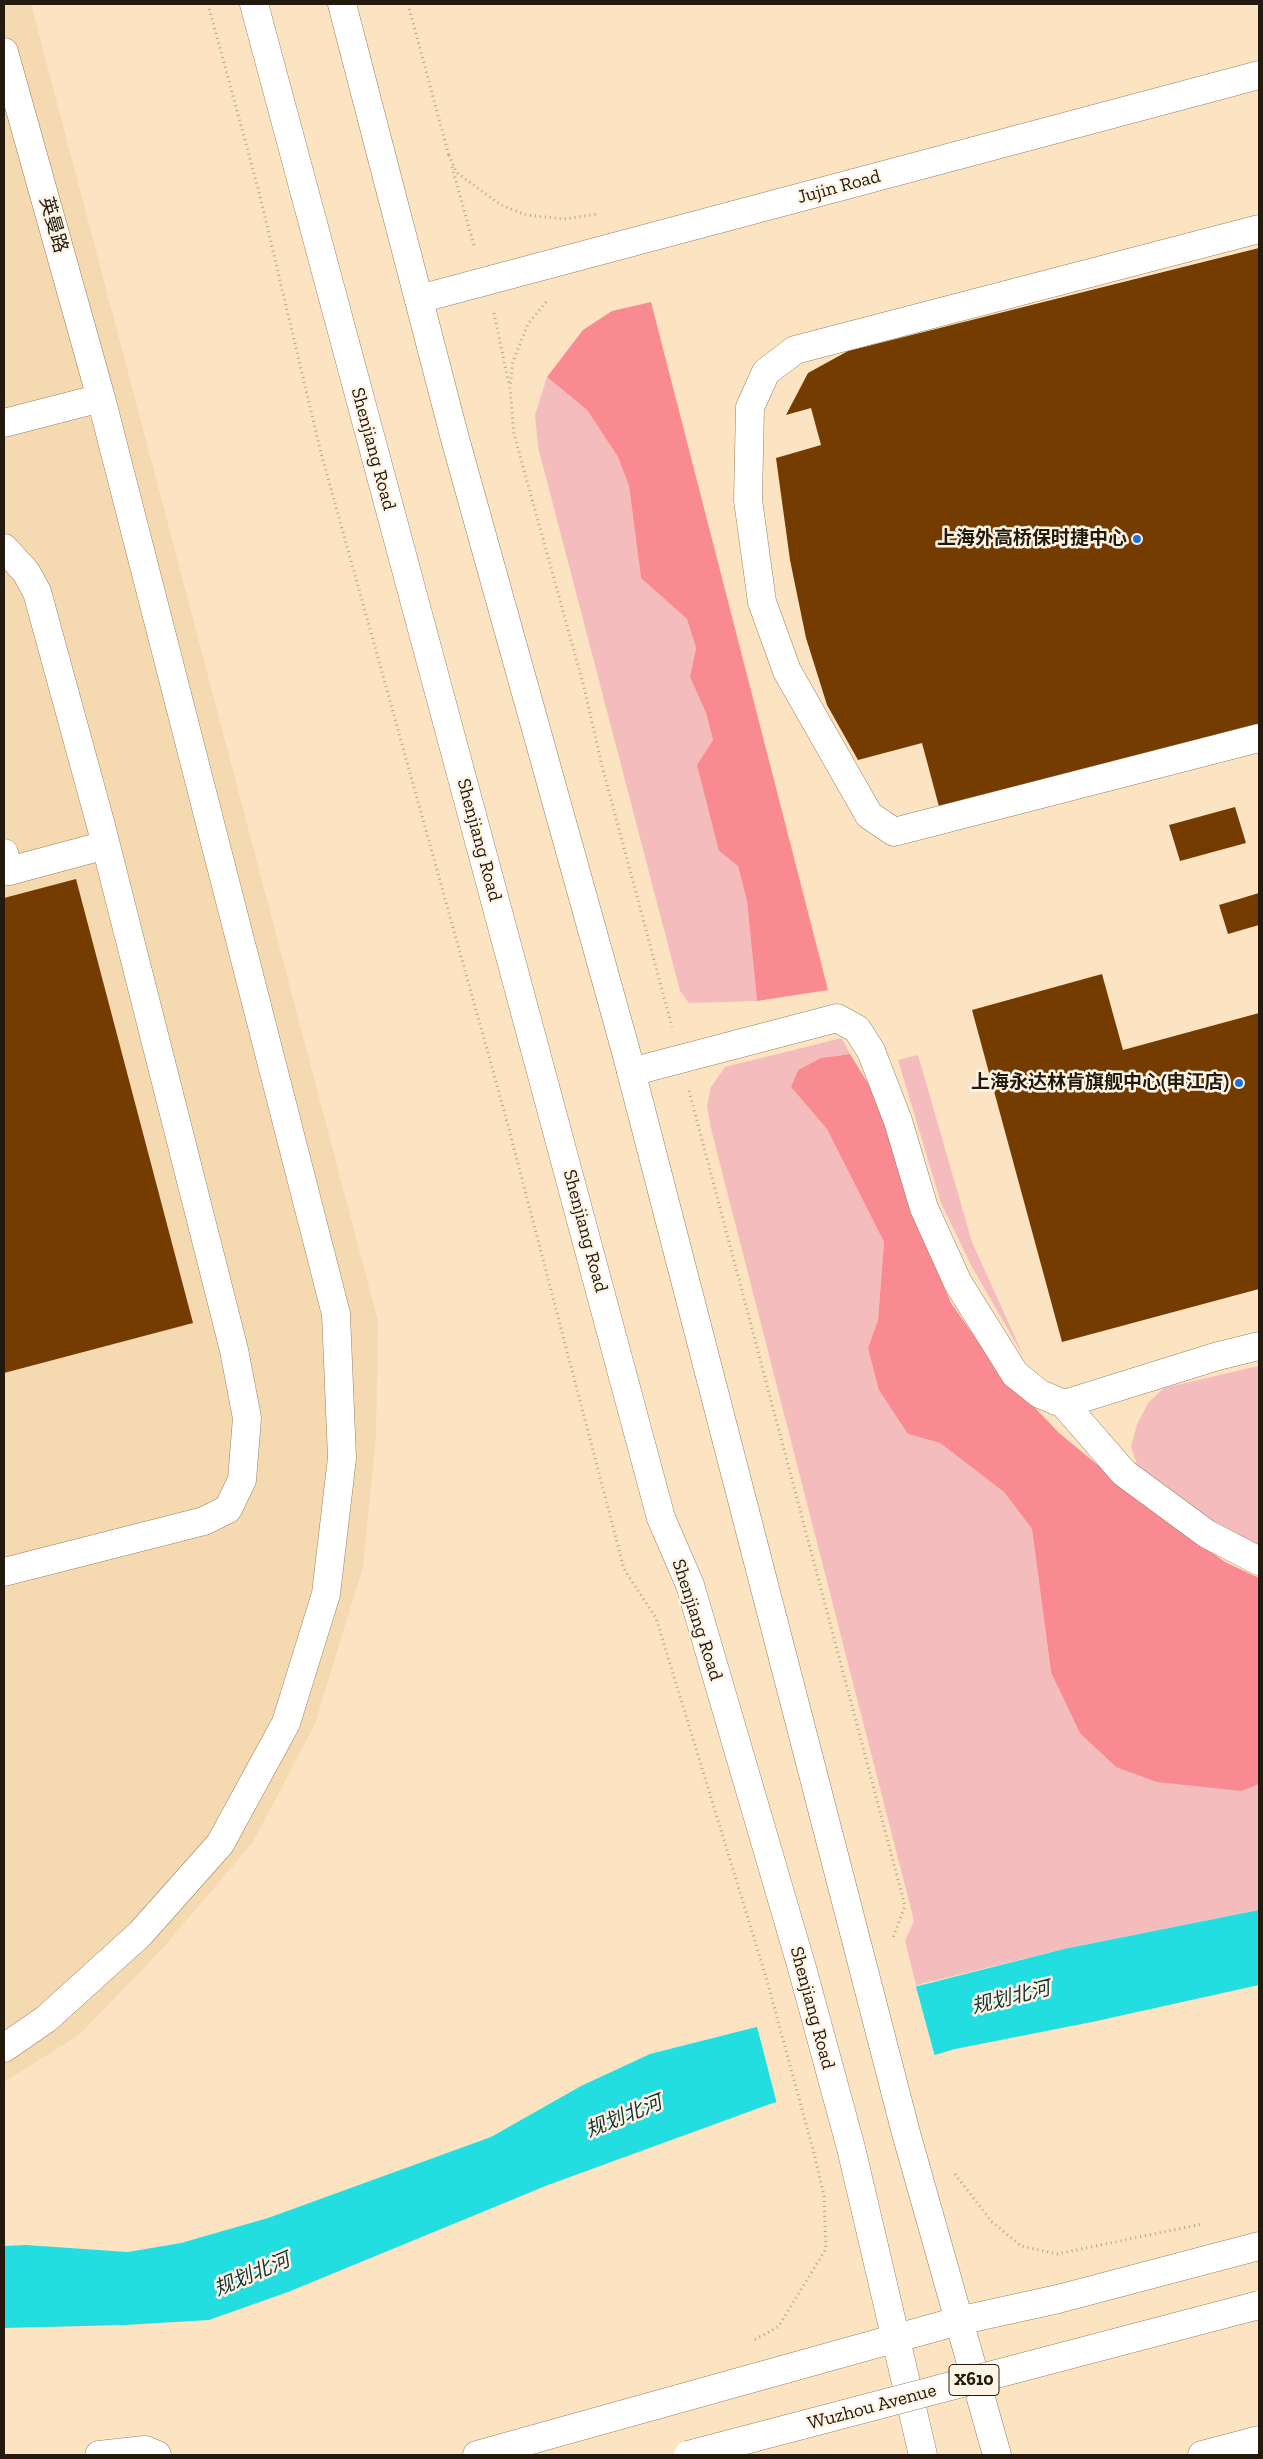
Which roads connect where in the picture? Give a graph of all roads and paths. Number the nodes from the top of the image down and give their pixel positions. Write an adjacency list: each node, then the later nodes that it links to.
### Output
1 (208, 4): 34 (path)
2 (254, 4): 33 (main road, Shenjiang Road)
3 (342, 4): 11 (main road)
4 (408, 4): 7 (path)
5 (4, 52): 13 (main road, 英曼路)
6 (1259, 75): 10 (main road, Jujin Road)
7 (449, 155): 8 (path); 10 (path)
8 (598, 214)
9 (1259, 229): 17 (main road)
10 (487, 281): 11 (main road, Jujin Road); 12 (path)
11 (419, 299): 21 (main road)
12 (510, 388)
13 (101, 398): 14 (main road); 27 (main road, 英曼路)
14 (4, 423)
15 (514, 434): 20 (path)
16 (4, 548): 18 (main road)
17 (1259, 738)
18 (106, 845): 19 (main road); 25 (main road)
19 (4, 853)
20 (681, 1060): 21 (main road); 23 (main road); 26 (path)
21 (631, 1072): 32 (main road)
22 (1259, 1346): 23 (main road)
23 (1064, 1404): 24 (main road)
24 (1259, 1561)
25 (4, 1572)
26 (891, 1944)
27 (4, 2048)
28 (952, 2170): 29 (path)
29 (1212, 2223)
30 (1259, 2246): 32 (main road)
31 (1259, 2305): 39 (main road, Wuzhou Avenue / X610, bridge)
32 (958, 2321): 33 (main road); 41 (main road)
33 (897, 2337): 38 (main road); 40 (main road, Shenjiang Road)
34 (743, 2346)
35 (1259, 2440): 42 (main road)
36 (99, 2455): 37 (main road)
37 (157, 2455)
38 (477, 2455)
39 (688, 2455)
40 (923, 2455)
41 (996, 2455)
42 (1202, 2455)

